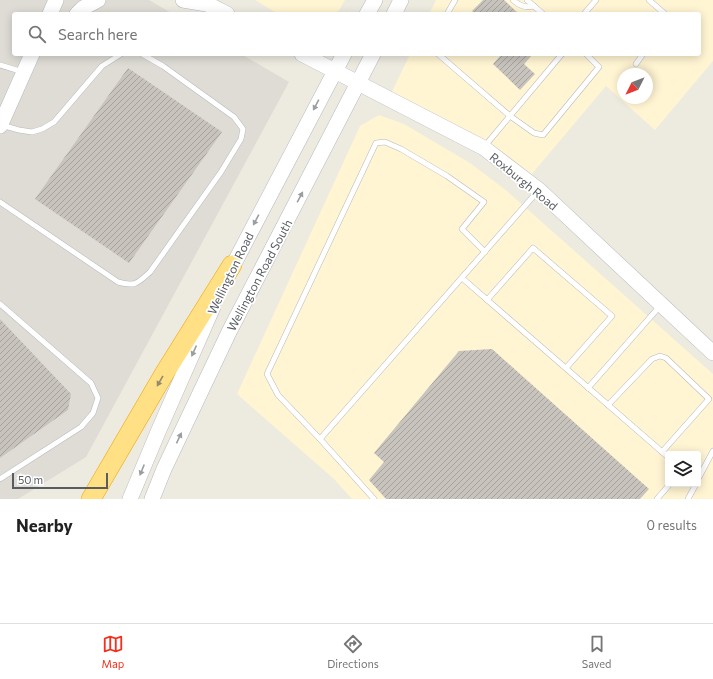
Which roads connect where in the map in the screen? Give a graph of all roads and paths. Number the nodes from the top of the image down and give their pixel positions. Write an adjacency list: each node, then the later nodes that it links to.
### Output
1 (56, 0): 13 (main road)
2 (98, 0): 14 (main road)
3 (183, 0): 11 (main road)
4 (375, 0): 16 (main road)
5 (401, 0): 17 (main road)
6 (455, 0): 18 (lane)
7 (513, 0): 12 (lane)
8 (527, 0): 12 (lane)
9 (596, 0): 20 (lane)
10 (649, 0): 21 (lane)
11 (204, 2): 15 (main road)
12 (534, 6): 19 (lane)
13 (51, 12)
14 (79, 12)
15 (223, 12)
16 (368, 12)
17 (395, 12)
18 (448, 12)
19 (541, 12)
20 (586, 12)
21 (663, 12)
22 (118, 56): 37 (lane)
23 (146, 56): 40 (lane)
24 (306, 56): 34 (main road, Roxburgh Road)
25 (343, 56): 34 (main road, Wellington Road)
26 (372, 56): 35 (main road, Wellington Road South)
27 (440, 56): 36 (lane)
28 (560, 56): 36 (lane)
29 (588, 56): 36 (lane)
30 (642, 56): 32 (lane)
31 (30, 60): 33 (lane); 37 (main road)
32 (636, 64)
33 (0, 65)
34 (334, 71): 35 (main road, Roxburgh Road); 42 (main road, Wellington Road, one-way to 42)
35 (359, 83): 38 (main road, Roxburgh Road); 61 (main road, Wellington Road South, one-way to 35)
36 (510, 116): 38 (lane)
37 (0, 125)
38 (484, 148): 39 (main road, Roxburgh Road)
39 (539, 190): 41 (lane); 46 (main road, Roxburgh Road)
40 (0, 202)
41 (485, 252): 43 (lane); 51 (lane)
42 (232, 265): 59 (highway, one-way to 59); 60 (main road, Wellington Road, one-way to 60)
43 (462, 278): 44 (lane); 51 (lane)
44 (487, 300): 48 (lane); 48 (lane)
45 (0, 304): 56 (lane)
46 (661, 305): 47 (main road, Roxburgh Road); 49 (lane)
47 (713, 353)
48 (566, 368): 49 (lane)
49 (588, 388): 50 (lane)
50 (608, 405): 53 (lane); 53 (lane)
51 (320, 439): 62 (lane)
52 (713, 451): 55 (lane)
53 (662, 452): 54 (lane)
54 (665, 455)
55 (701, 471)
56 (0, 479)
57 (667, 487): 63 (lane)
58 (694, 487): 64 (lane)
59 (91, 499)
60 (130, 499)
61 (152, 499)
62 (374, 499)
63 (657, 499)
64 (688, 499)

